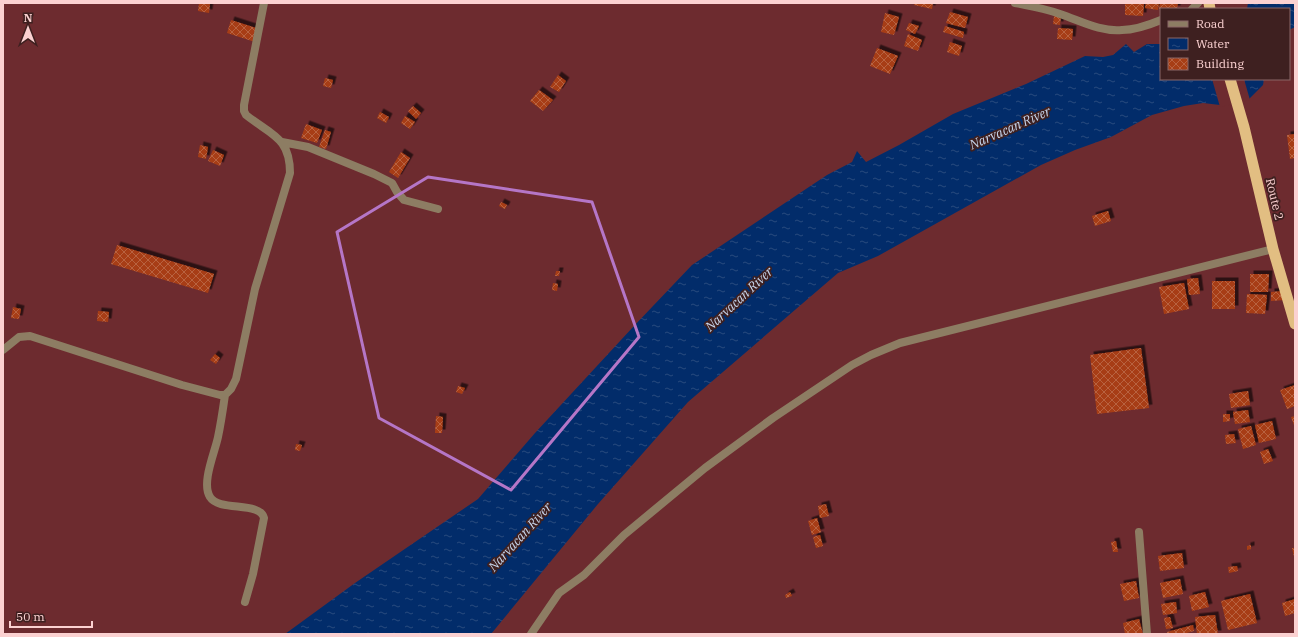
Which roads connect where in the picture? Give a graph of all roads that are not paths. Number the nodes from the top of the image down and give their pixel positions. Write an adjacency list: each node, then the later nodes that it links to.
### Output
1 (264, 3): 5 (street)
2 (1015, 3): 3 (street)
3 (1160, 20)
4 (1230, 80): 7 (highway, Route 2)
5 (282, 142): 6 (street); 10 (street)
6 (438, 209)
7 (1273, 249): 8 (highway, Route 2); 13 (street)
8 (1295, 324)
9 (3, 350): 10 (street)
10 (226, 395): 12 (street)
11 (1139, 532): 14 (street)
12 (245, 602)
13 (531, 634)
14 (1147, 634)

